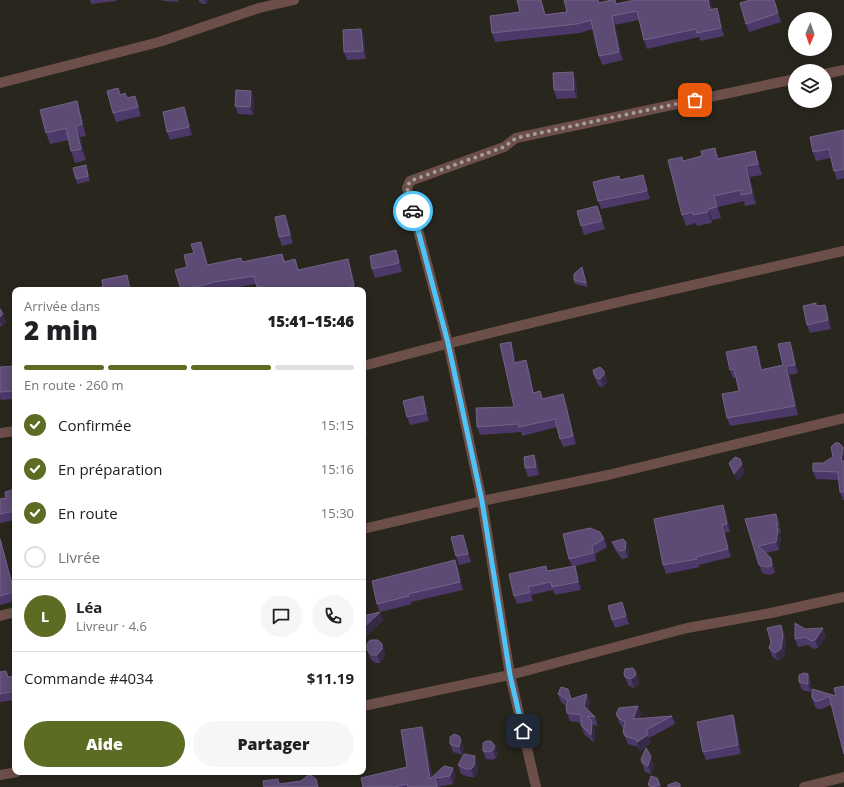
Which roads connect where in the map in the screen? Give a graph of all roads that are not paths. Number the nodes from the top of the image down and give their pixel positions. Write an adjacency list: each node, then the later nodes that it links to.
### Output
1 (294, 0): 5 (street)
2 (844, 70): 3 (street)
3 (832, 73)
4 (788, 80): 7 (street)
5 (0, 83)
6 (844, 251): 7 (street)
7 (448, 343): 8 (street); 12 (street)
8 (366, 365)
9 (844, 418): 12 (street)
10 (12, 431): 11 (street)
11 (0, 433)
12 (482, 501): 13 (street); 17 (street)
13 (366, 528)
14 (844, 597): 17 (street)
15 (12, 613): 16 (street)
16 (0, 616)
17 (510, 675): 18 (street); 22 (street)
18 (366, 705)
19 (12, 773): 20 (street)
20 (0, 775)
21 (844, 777): 23 (street)
22 (536, 787)
23 (804, 787)

